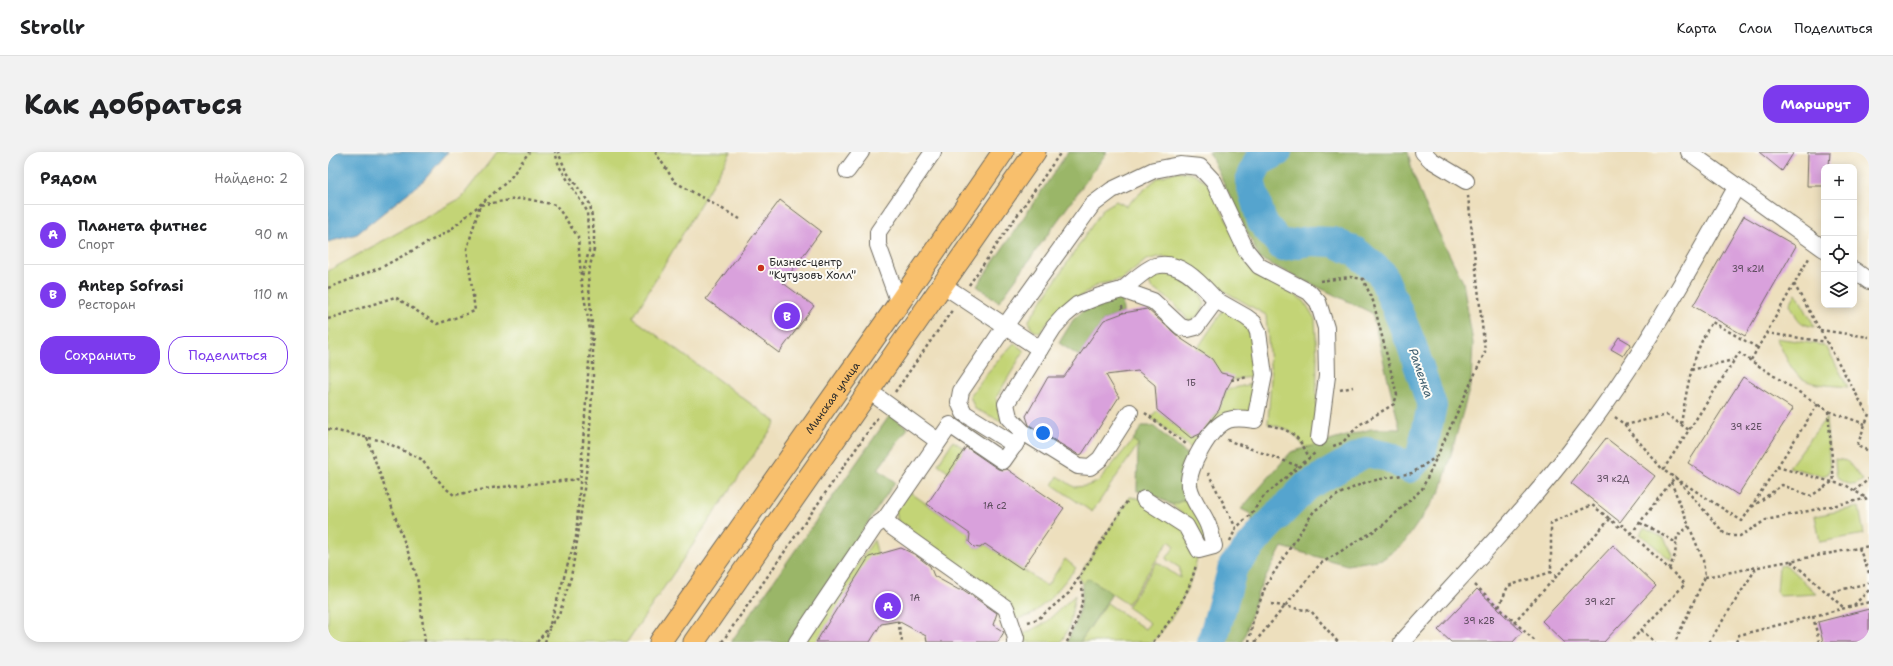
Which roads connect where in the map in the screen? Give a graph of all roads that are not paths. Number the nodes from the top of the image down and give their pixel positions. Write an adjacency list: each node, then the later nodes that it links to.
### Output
1 (861, 152): 7 (lane)
2 (1003, 152): 16 (main road, Минская улица)
3 (1035, 152): 13 (main road)
4 (1423, 152): 8 (lane)
5 (1689, 152): 9 (lane)
6 (930, 153): 16 (lane)
7 (848, 171)
8 (1466, 181)
9 (1737, 186): 10 (lane); 30 (lane)
10 (1818, 250)
11 (1857, 272): 12 (lane)
12 (1869, 281)
13 (943, 285): 17 (lane); 19 (main road)
14 (1122, 290): 15 (lane); 15 (lane); 18 (lane)
15 (1216, 300): 24 (lane)
16 (899, 303): 27 (main road, Минская улица)
17 (1005, 326): 18 (lane); 21 (lane); 23 (lane)
18 (1040, 349): 21 (lane)
19 (869, 391): 22 (lane); 28 (main road)
20 (1130, 412): 21 (lane)
21 (1019, 438): 22 (lane)
22 (938, 440): 25 (lane)
23 (1320, 441)
24 (1144, 499)
25 (885, 519): 26 (lane); 29 (lane)
26 (1013, 634)
27 (660, 642)
28 (694, 642)
29 (797, 642)
30 (1402, 642)

